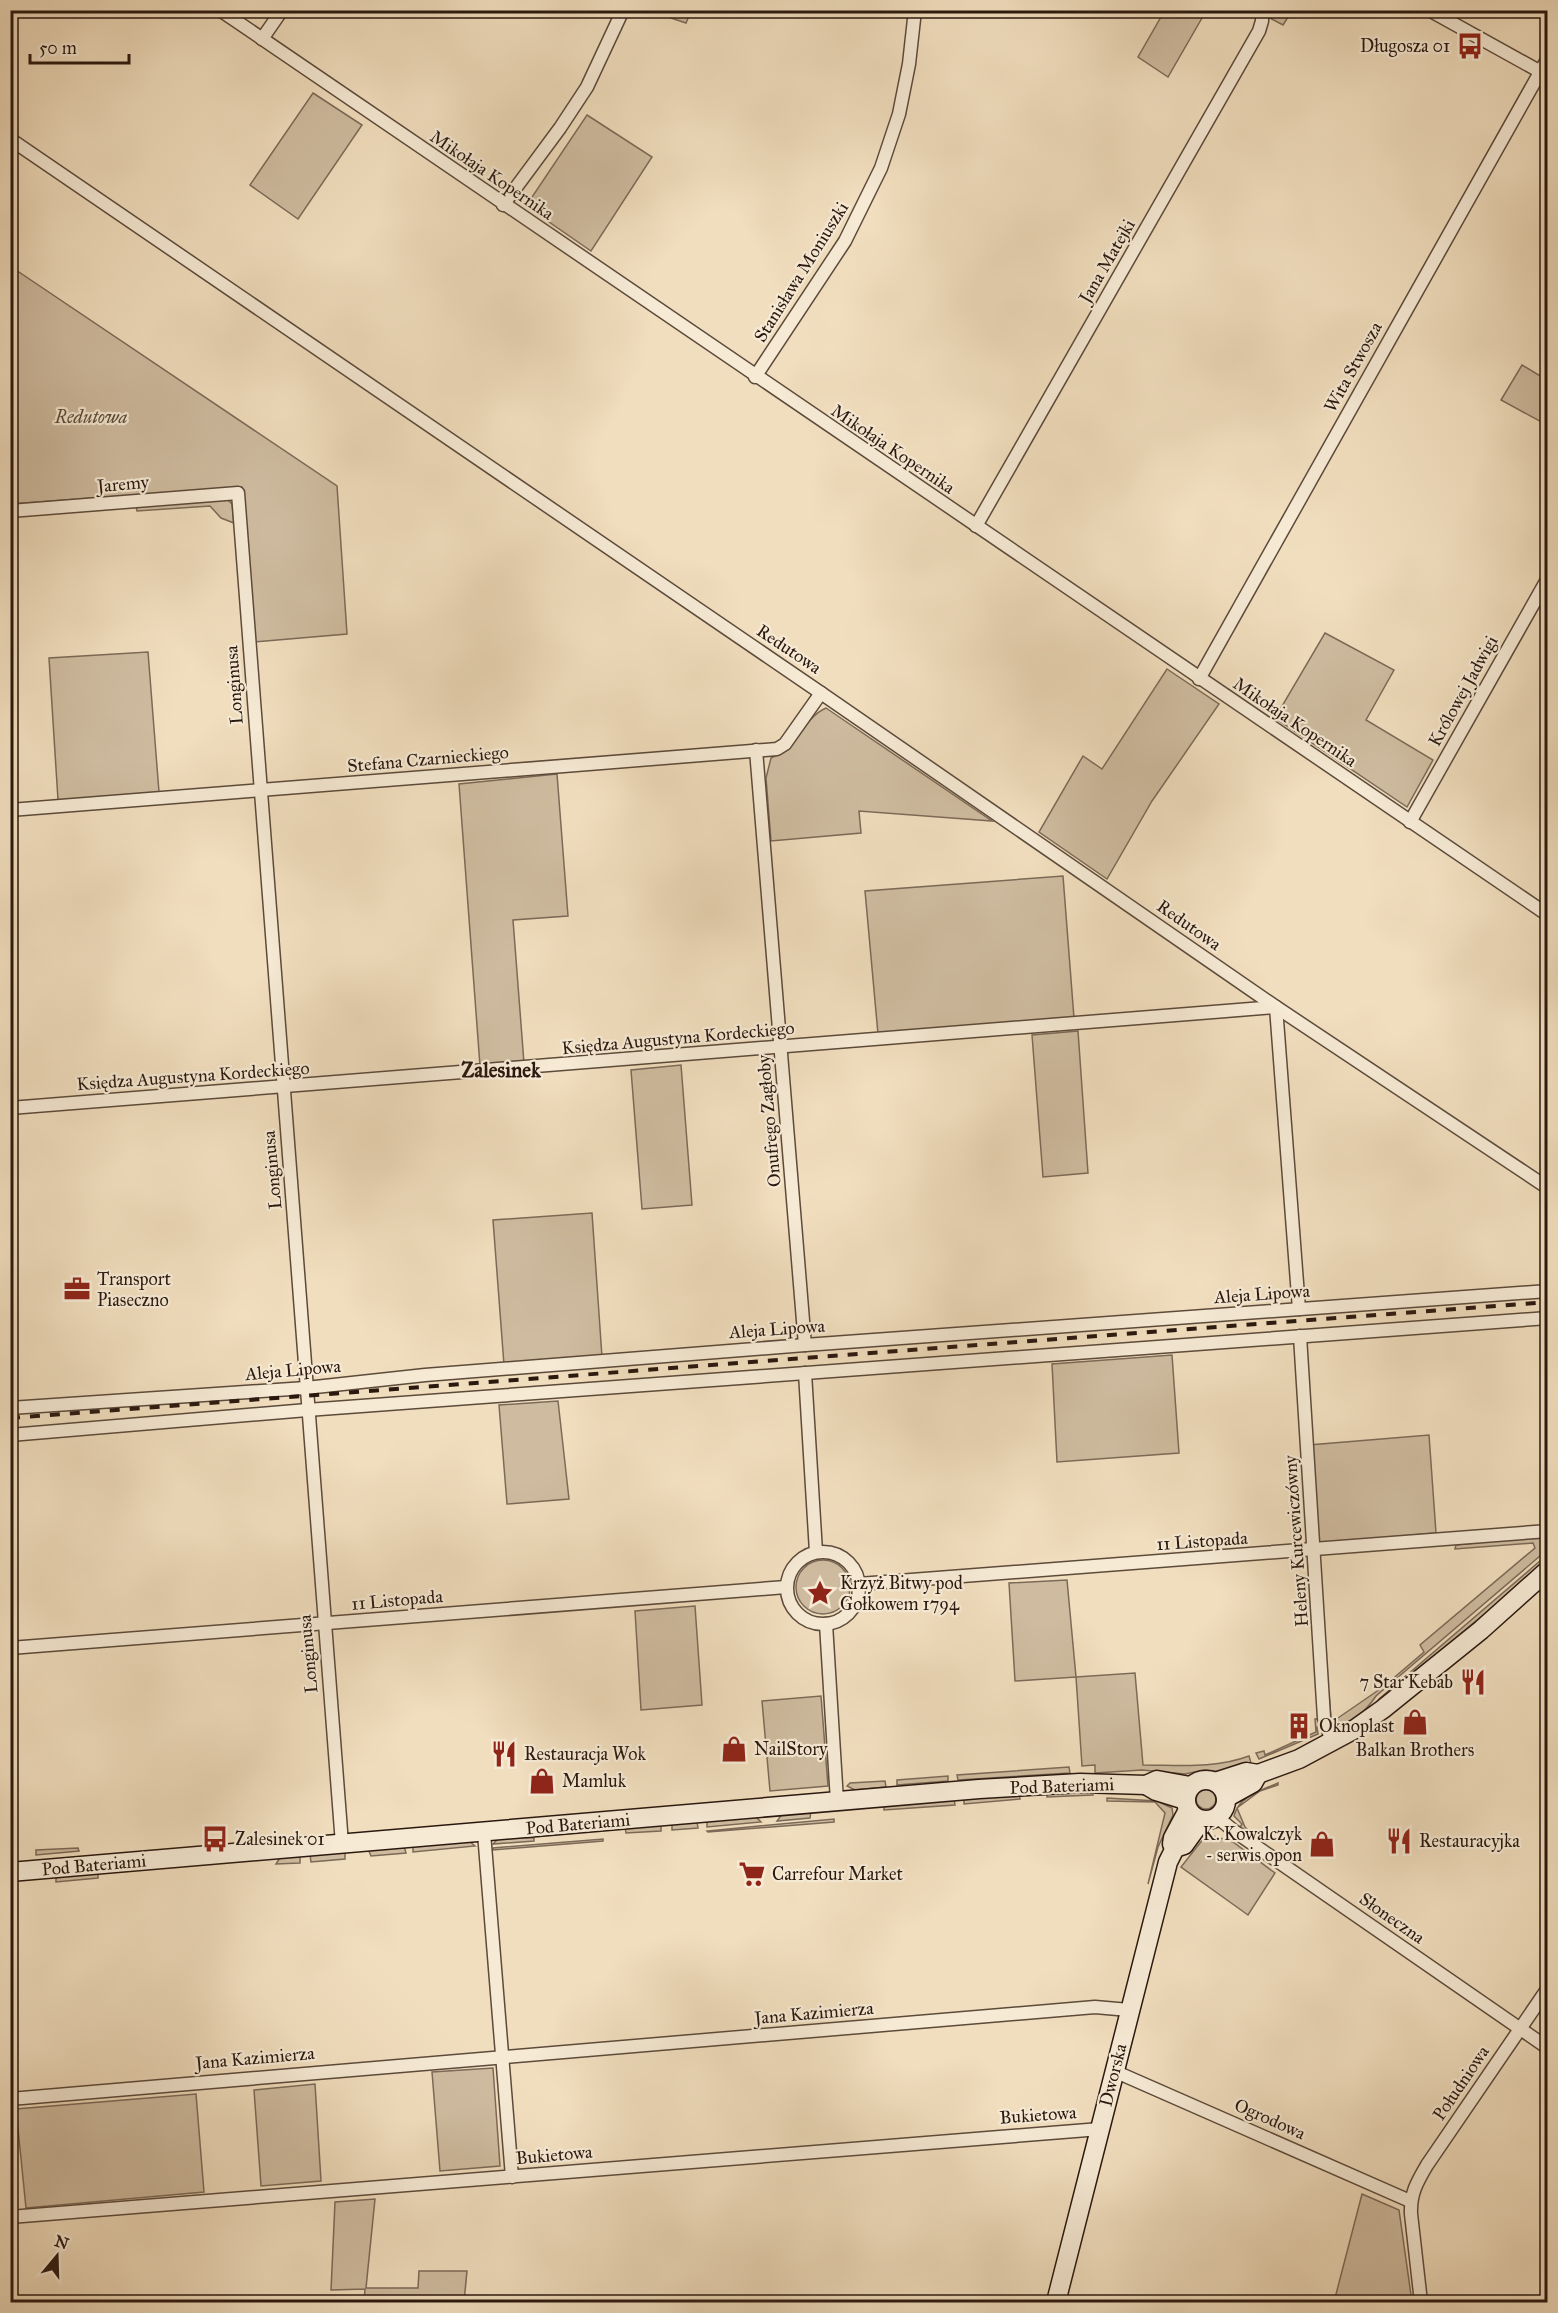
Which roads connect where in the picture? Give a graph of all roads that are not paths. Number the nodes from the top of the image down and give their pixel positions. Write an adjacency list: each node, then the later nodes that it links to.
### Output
1 (219, 10): 7 (street, Mikołaja Kopernika)
2 (282, 10): 7 (street)
3 (623, 10): 11 (street)
4 (915, 10): 12 (street, Stanisława Moniuszki)
5 (1262, 10): 15 (street, Jana Matejki)
6 (1429, 10): 9 (street)
7 (262, 39): 11 (street, Mikołaja Kopernika)
8 (1548, 58): 9 (street, Wita Stwosza)
9 (1543, 74): 17 (street, Wita Stwosza)
10 (10, 139): 18 (street, Redutowa)
11 (504, 205): 12 (street, Mikołaja Kopernika)
12 (755, 377): 15 (street, Mikołaja Kopernika)
13 (238, 493): 14 (street, Jaremy); 20 (street, Longinusa)
14 (10, 512)
15 (976, 526): 17 (street, Mikołaja Kopernika)
16 (1548, 578): 22 (street, Królowej Jadwigi)
17 (1199, 679): 22 (street, Mikołaja Kopernika)
18 (821, 693): 19 (street, Stefana Czarnieckiego); 24 (street, Redutowa)
19 (756, 750): 20 (street, Stefana Czarnieckiego); 25 (street, Onufrego Zagłoby)
20 (260, 790): 21 (street, Stefana Czarnieckiego); 26 (street, Longinusa)
21 (10, 810)
22 (1410, 822): 23 (street, Mikołaja Kopernika)
23 (1548, 915)
24 (1276, 1007): 25 (street, Księdza Augustyna Kordeckiego); 28 (street, Redutowa); 30 (street)
25 (781, 1048): 26 (street, Księdza Augustyna Kordeckiego); 33 (street, Onufrego Zagłoby)
26 (283, 1087): 27 (street, Księdza Augustyna Kordeckiego); 35 (street, Longinusa)
27 (10, 1108)
28 (1548, 1188)
29 (1548, 1291): 30 (street, Aleja Lipowa)
30 (1299, 1309): 33 (street, Aleja Lipowa)
31 (1548, 1318): 32 (street)
32 (1300, 1336): 34 (street); 40 (street, Heleny Kurcewiczówny)
33 (805, 1345): 35 (street, Aleja Lipowa)
34 (805, 1373): 37 (street); 41 (street)
35 (306, 1388): 36 (street, Aleja Lipowa); 37 (street, Longinusa)
36 (10, 1408)
37 (307, 1410): 38 (street); 45 (street, Longinusa)
38 (10, 1434)
39 (1548, 1531): 40 (street, 11 Listopada)
40 (1315, 1551): 43 (street, 11 Listopada); 48 (street, Heleny Kurcewiczówny)
41 (816, 1552): 43 (street); 44 (street)
42 (1548, 1570): 48 (street, Pod Bateriami)
43 (860, 1584): 46 (street)
44 (786, 1587): 45 (street, 11 Listopada); 46 (street)
45 (324, 1623): 47 (street, 11 Listopada); 55 (street, Longinusa)
46 (826, 1624): 52 (street)
47 (10, 1648)
48 (1332, 1742): 49 (street, Pod Bateriami)
49 (1258, 1774): 50 (street, Pod Bateriami); 51 (street, Pod Bateriami)
50 (1215, 1782): 51 (street); 53 (street, Pod Bateriami)
51 (1226, 1798): 53 (street)
52 (837, 1801): 53 (street, Pod Bateriami); 54 (street, Pod Bateriami)
53 (1197, 1807): 58 (street, Dworska); 59 (street, Słoneczna)
54 (484, 1833): 55 (street, Pod Bateriami); 61 (street)
55 (342, 1844): 56 (street, Pod Bateriami)
56 (10, 1872)
57 (1548, 1988): 59 (street, Południowa)
58 (1129, 2010): 61 (street, Jana Kazimierza); 62 (street, Dworska)
59 (1520, 2029): 60 (street, Słoneczna); 66 (street, Południowa)
60 (1548, 2048)
61 (502, 2057): 63 (street, Jana Kazimierza); 65 (street)
62 (1114, 2071): 64 (street, Dworska); 66 (street, Ogrodowa)
63 (10, 2099)
64 (1100, 2129): 65 (street, Bukietowa); 68 (street, Dworska)
65 (512, 2177): 67 (street, Bukietowa)
66 (1410, 2200): 69 (street)
67 (10, 2217)
68 (1056, 2302)
69 (1421, 2302)

